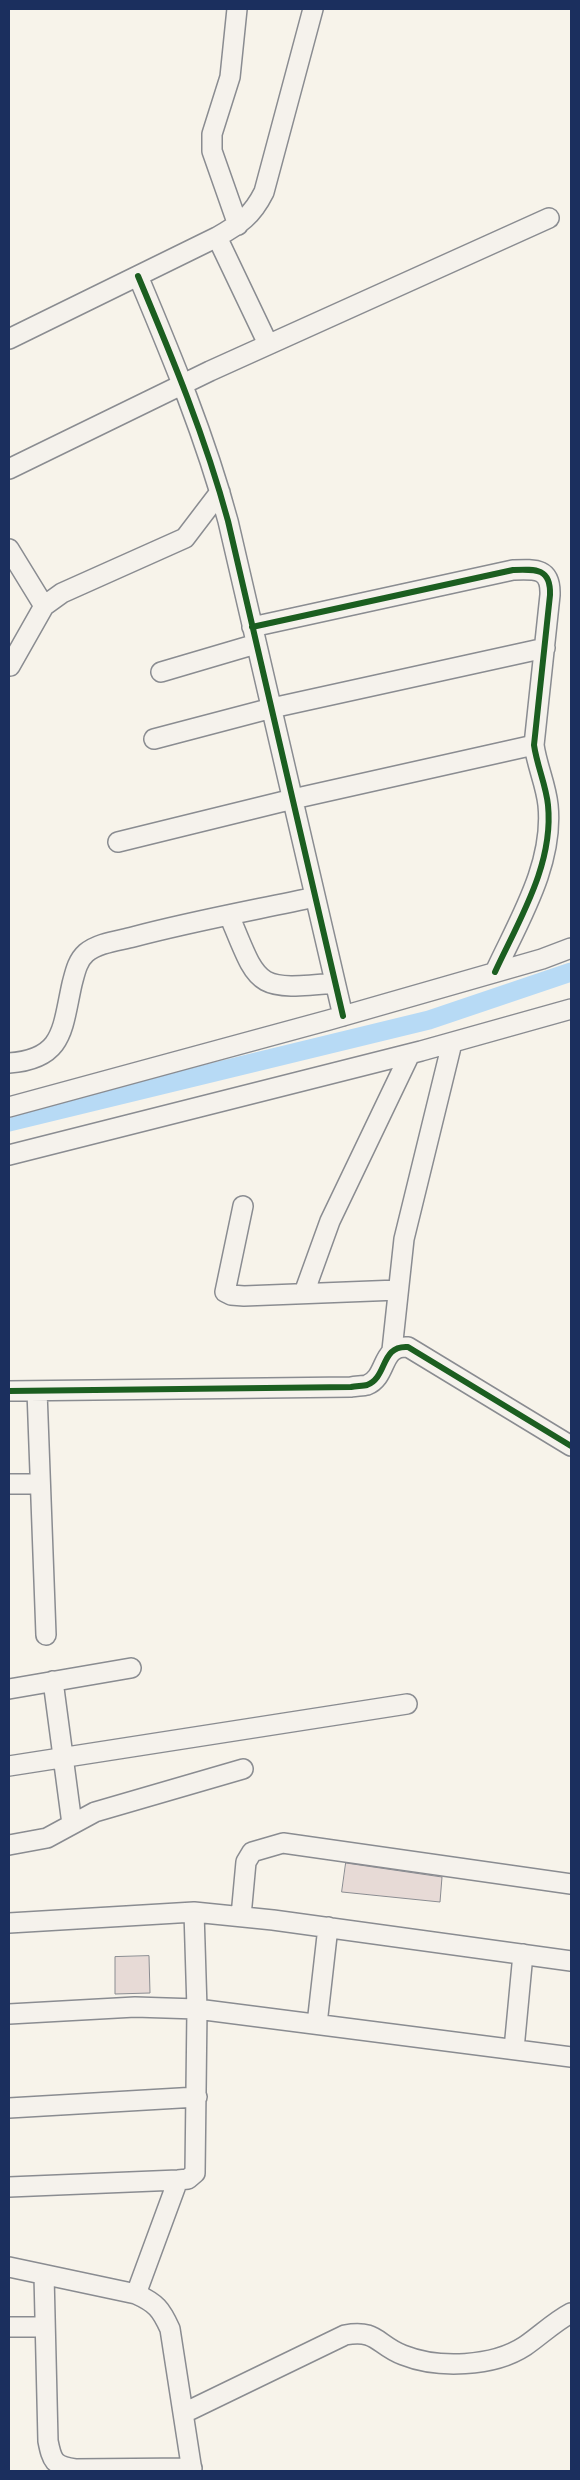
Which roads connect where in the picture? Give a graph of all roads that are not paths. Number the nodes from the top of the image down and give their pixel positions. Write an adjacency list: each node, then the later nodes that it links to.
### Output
1 (237, 9): 4 (street)
2 (313, 9): 4 (street)
3 (549, 218): 8 (street)
4 (238, 225): 5 (street)
5 (217, 237): 6 (street); 8 (street)
6 (138, 276): 7 (street); 9 (street)
7 (9, 339)
8 (268, 344): 9 (street)
9 (183, 384): 10 (street); 11 (street)
10 (9, 468)
11 (220, 492): 13 (street); 14 (street)
12 (9, 548): 13 (street)
13 (44, 606): 16 (street)
14 (254, 635): 15 (street); 17 (street); 18 (street)
15 (545, 648): 18 (street); 20 (street)
16 (10, 666)
17 (161, 672)
18 (272, 708): 19 (street); 21 (street)
19 (154, 739)
20 (534, 746): 21 (street); 26 (street)
21 (293, 799): 22 (street); 23 (street)
22 (118, 842)
23 (316, 897): 24 (street); 27 (street)
24 (229, 915): 27 (street); 32 (street)
25 (571, 948): 26 (street)
26 (495, 972): 29 (street)
27 (335, 983): 29 (street)
28 (571, 1009): 30 (street)
29 (343, 1016): 33 (street)
30 (452, 1043): 31 (street); 36 (street)
31 (410, 1054): 34 (street); 37 (street)
32 (9, 1063)
33 (9, 1107)
34 (9, 1155)
35 (243, 1206): 37 (street)
36 (398, 1290): 37 (street); 38 (street)
37 (304, 1293)
38 (392, 1350): 40 (street); 41 (street)
39 (9, 1391): 40 (street)
40 (37, 1391): 43 (street)
41 (571, 1446)
42 (9, 1484): 43 (street)
43 (40, 1484): 44 (street)
44 (46, 1635)
45 (131, 1668): 46 (street)
46 (53, 1681): 47 (street); 49 (street)
47 (9, 1689)
48 (407, 1704): 49 (street)
49 (63, 1759): 50 (street); 52 (street)
50 (9, 1766)
51 (244, 1769): 52 (street)
52 (72, 1824): 53 (street)
53 (9, 1845)
54 (571, 1884): 56 (street)
55 (194, 1912): 56 (street); 57 (street); 61 (street)
56 (242, 1916): 58 (street)
57 (9, 1923)
58 (328, 1927): 59 (street); 63 (street)
59 (523, 1954): 60 (street); 64 (street)
60 (571, 1961)
61 (197, 2009): 62 (street); 63 (street); 66 (street)
62 (9, 2014)
63 (317, 2024): 64 (street)
64 (514, 2049): 65 (street)
65 (571, 2057)
66 (197, 2097): 67 (street); 68 (street)
67 (9, 2108)
68 (178, 2180): 69 (street); 72 (street)
69 (9, 2187)
70 (9, 2267): 71 (street)
71 (44, 2275): 72 (street); 75 (street)
72 (136, 2294): 76 (street)
73 (571, 2313): 76 (street)
74 (9, 2327): 75 (street)
75 (46, 2327): 77 (street)
76 (184, 2414): 77 (street)
77 (192, 2470)

